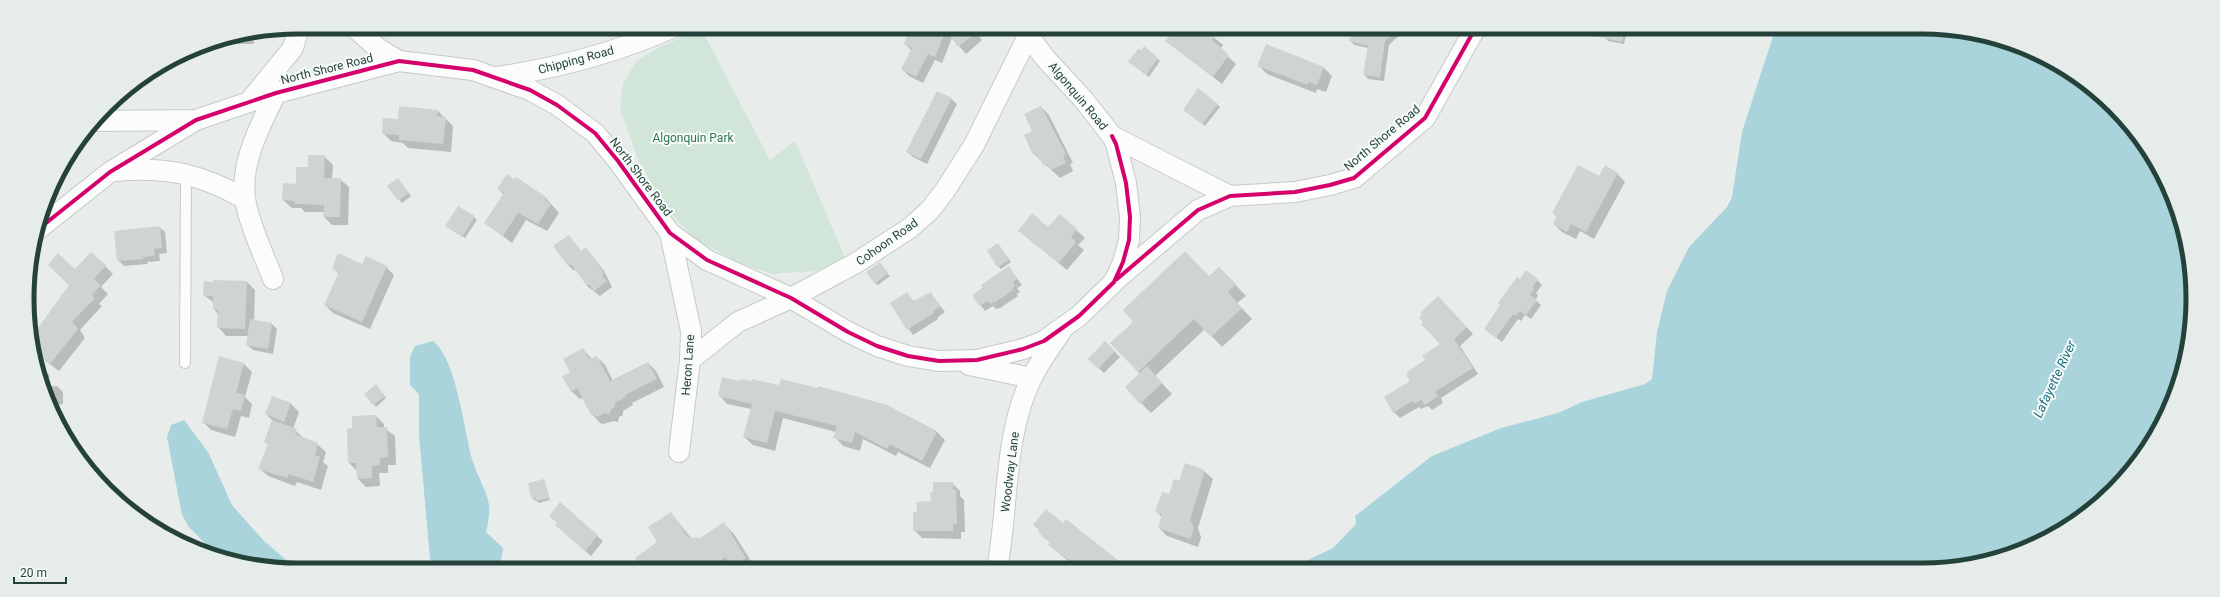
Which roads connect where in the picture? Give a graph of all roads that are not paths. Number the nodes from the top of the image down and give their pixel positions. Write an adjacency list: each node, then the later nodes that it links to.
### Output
1 (297, 34): 10 (street)
2 (362, 34): 7 (street)
3 (659, 34): 8 (street, Chipping Road)
4 (1024, 34): 22 (street, Cohoon Road)
5 (1027, 34): 13 (street, Algonquin Road)
6 (1472, 34): 16 (street, North Shore Road)
7 (399, 61): 8 (street, North Shore Road); 9 (street, North Shore Road)
8 (498, 77): 19 (street, North Shore Road)
9 (276, 93): 10 (street, North Shore Road); 17 (street)
10 (249, 102): 11 (street, North Shore Road)
11 (196, 120): 12 (street); 14 (street, North Shore Road)
12 (103, 121)
13 (1112, 136): 16 (street, Algonquin Road); 21 (street, North Shore Road)
14 (110, 172): 15 (street); 18 (street, North Shore Road)
15 (186, 173): 17 (street); 25 (lane)
16 (1230, 196): 21 (street, North Shore Road)
17 (245, 199): 20 (street)
18 (45, 224)
19 (670, 233): 22 (street, North Shore Road); 24 (street, Heron Lane)
20 (273, 279)
21 (1114, 282): 23 (street, North Shore Road)
22 (791, 298): 24 (street, Cohoon Road); 26 (street, North Shore Road)
23 (1062, 330): 26 (street, North Shore Road); 27 (street, Woodway Lane)
24 (690, 360): 28 (street, Heron Lane)
25 (185, 362)
26 (960, 362): 27 (street)
27 (1032, 378): 29 (street, Woodway Lane)
28 (679, 452)
29 (999, 563)

